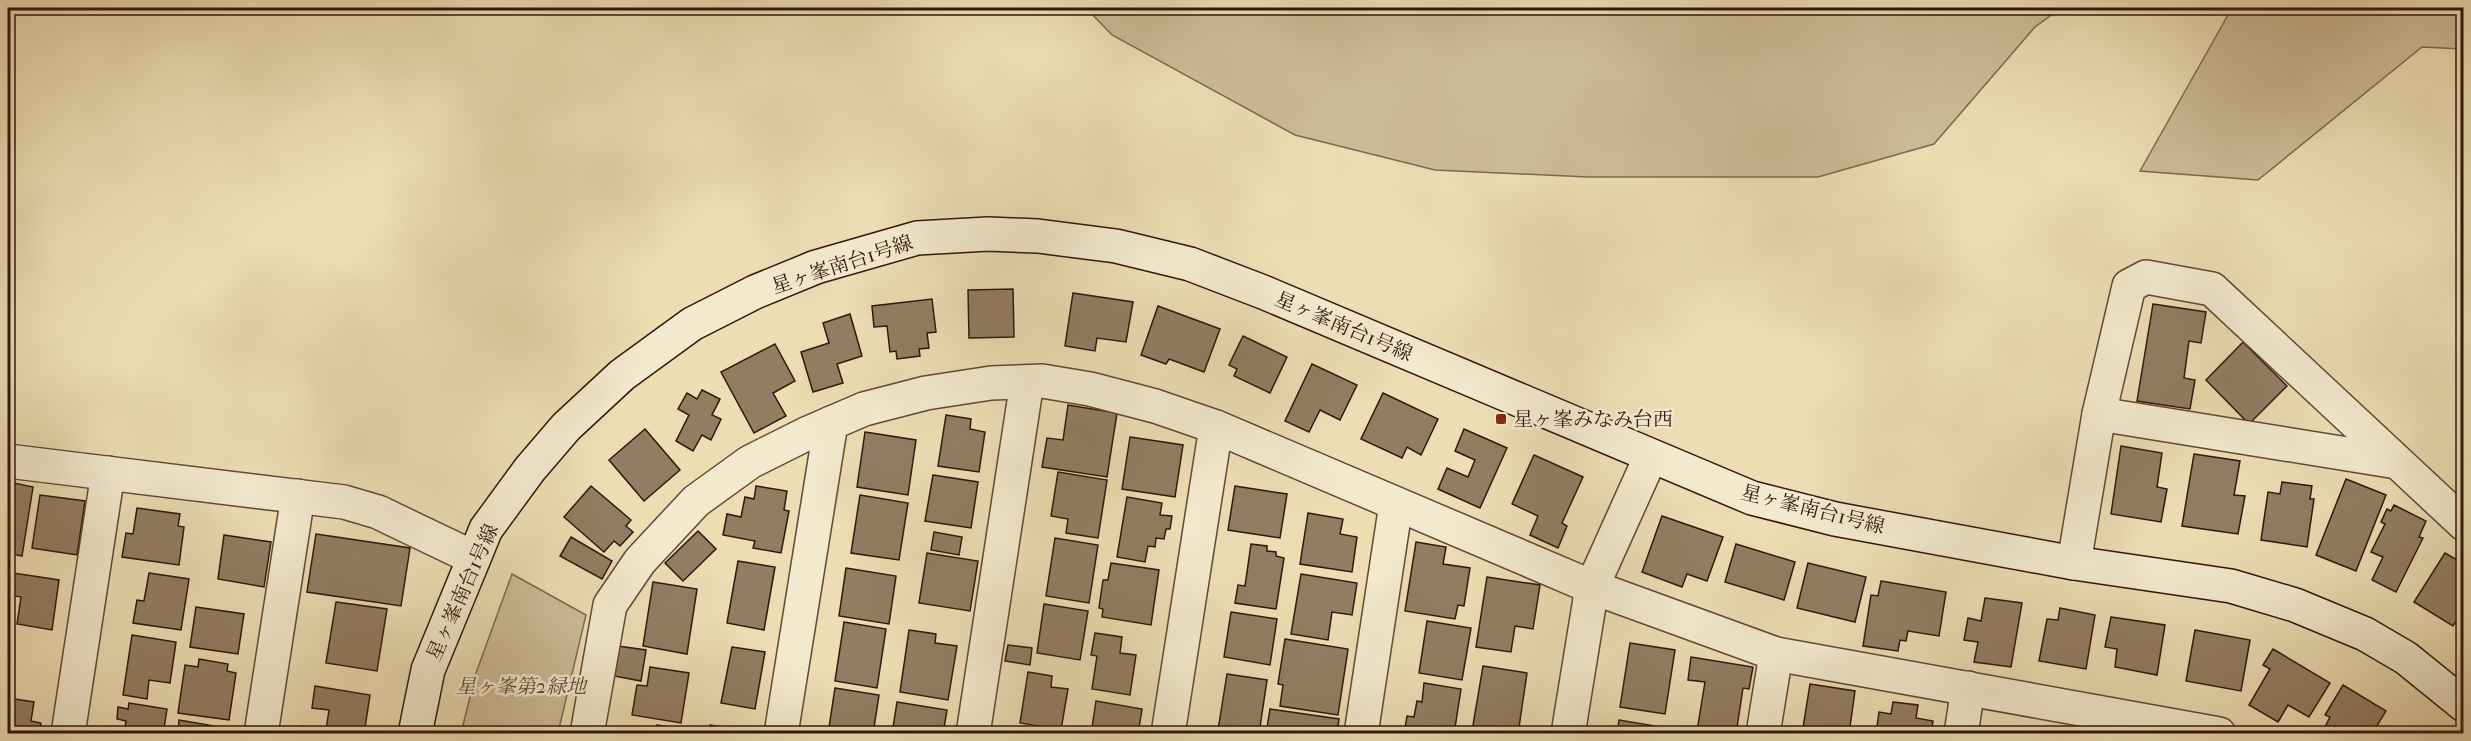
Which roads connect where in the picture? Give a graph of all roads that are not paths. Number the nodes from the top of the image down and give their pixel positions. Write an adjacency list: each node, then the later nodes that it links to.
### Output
1 (1027, 382): 3 (street); 4 (street); 24 (street)
2 (2099, 414): 7 (street); 7 (street); 13 (street)
3 (831, 423): 22 (street); 23 (street)
4 (1216, 427): 10 (street); 25 (street)
5 (1651, 456): 12 (street, 星ヶ峯南台1号線); 13 (street, 星ヶ峯南台1号線); 14 (street)
6 (8, 461): 8 (street)
7 (2397, 462): 11 (street)
8 (108, 473): 9 (street); 19 (street)
9 (298, 496): 12 (street); 20 (street)
10 (1396, 504): 14 (street); 26 (street)
11 (2463, 524)
12 (474, 558): 21 (street, 星ヶ峯南台1号線)
13 (2074, 563): 17 (street, 星ヶ峯南台1号線)
14 (1592, 587): 15 (street); 27 (street)
15 (1776, 654): 16 (street); 28 (street)
16 (1968, 688): 18 (street); 29 (street)
17 (2463, 705)
18 (2156, 728): 30 (street)
19 (68, 734)
20 (261, 734)
21 (415, 734)
22 (587, 734)
23 (781, 734)
24 (973, 734)
25 (1168, 734)
26 (1361, 734)
27 (1568, 734)
28 (1763, 734)
29 (1961, 734)
30 (2219, 734)

